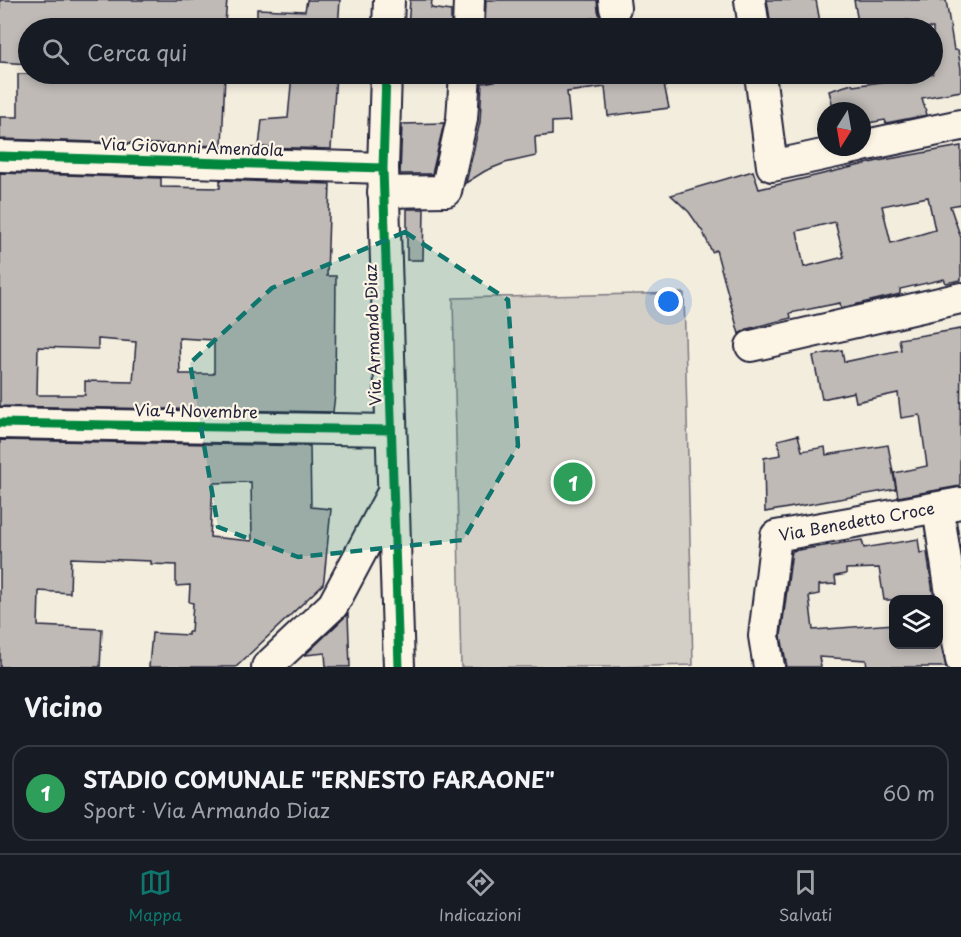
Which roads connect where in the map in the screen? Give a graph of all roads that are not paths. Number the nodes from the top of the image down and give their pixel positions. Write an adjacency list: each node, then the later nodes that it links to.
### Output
1 (389, 0): 4 (street)
2 (469, 0): 5 (street)
3 (750, 0): 6 (street)
4 (388, 18)
5 (468, 18)
6 (753, 18)
7 (386, 84): 14 (street, Via Armando Diaz)
8 (464, 84): 14 (street, Via Giovanni Amendola)
9 (761, 84): 13 (street)
10 (961, 125): 11 (street)
11 (871, 145)
12 (0, 156): 14 (street, Via Giovanni Amendola)
13 (818, 156)
14 (383, 180): 18 (street, Via Armando Diaz)
15 (961, 298): 16 (street)
16 (751, 346)
17 (0, 423): 18 (street, Via 4 Novembre)
18 (391, 430): 19 (street, Via Armando Diaz)
19 (393, 491): 22 (street); 23 (street, Via Armando Diaz)
20 (950, 506): 21 (street); 24 (street, Via Benedetto Croce)
21 (961, 660)
22 (267, 667)
23 (399, 667)
24 (770, 667)

